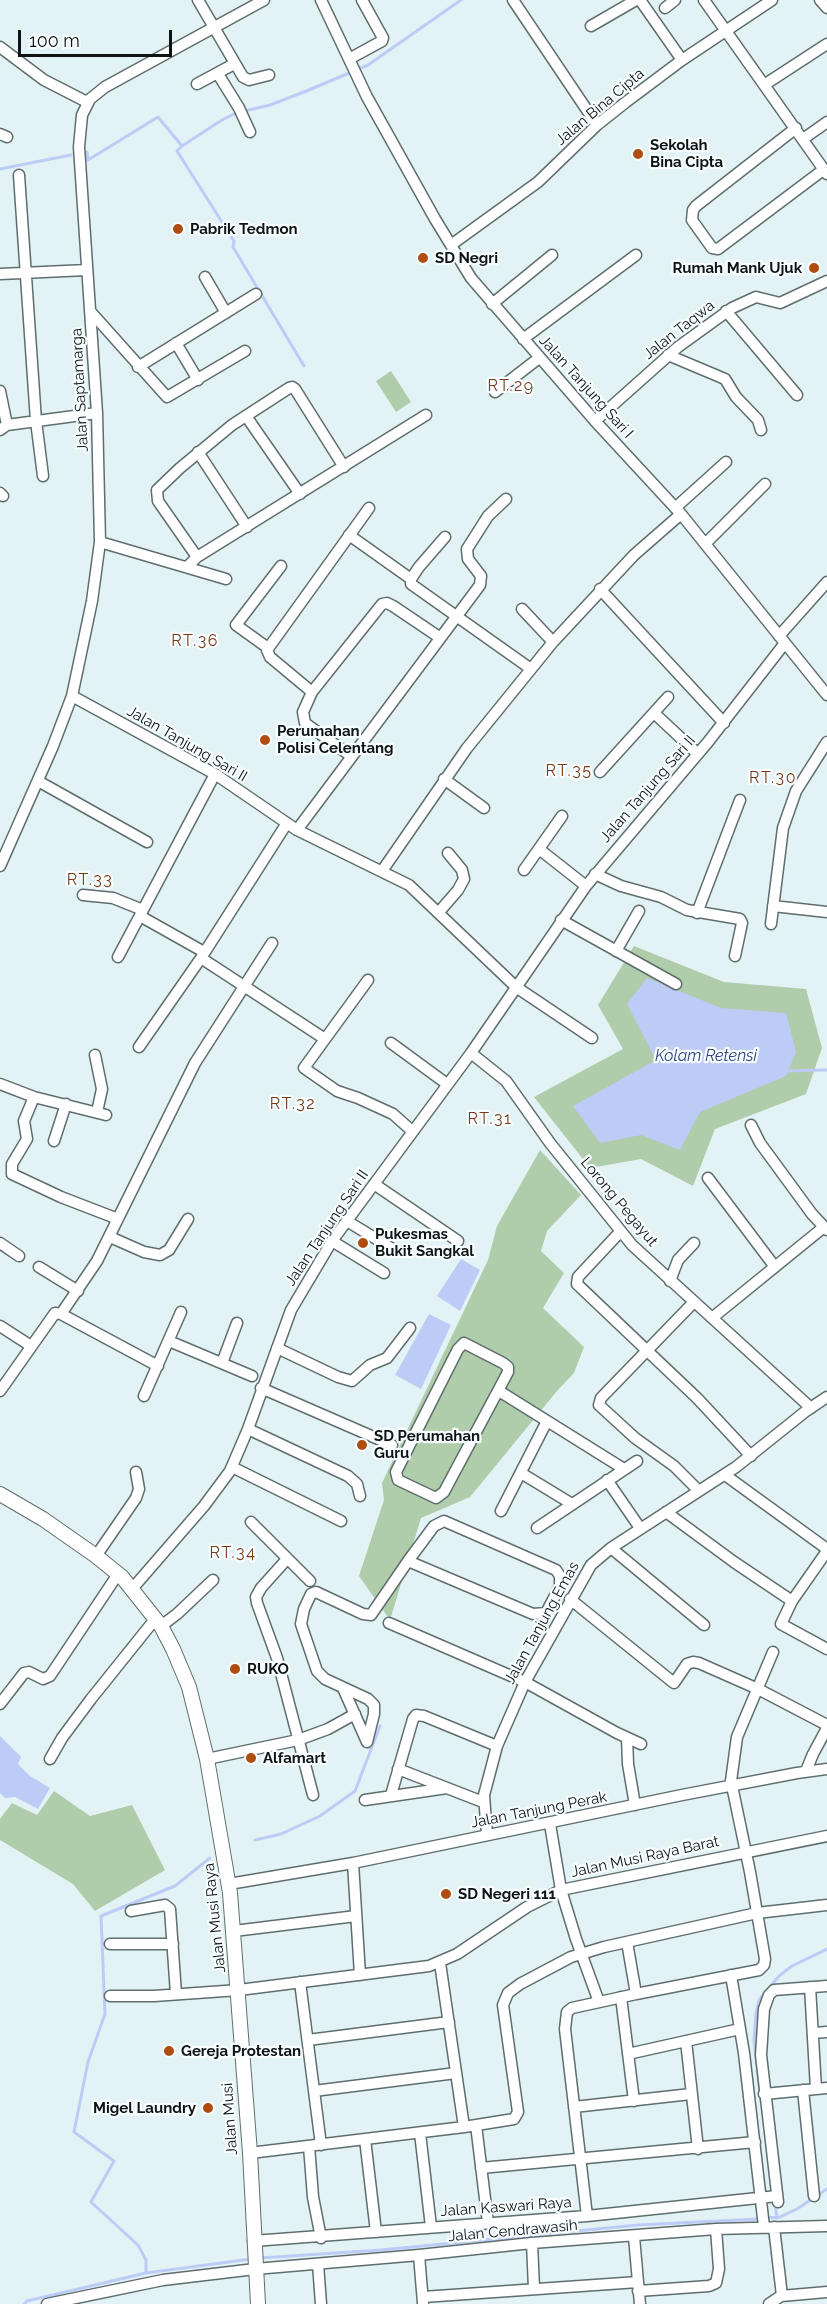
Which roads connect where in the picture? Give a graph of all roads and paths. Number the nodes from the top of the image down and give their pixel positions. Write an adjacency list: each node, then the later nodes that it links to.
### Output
1 (198, 0): 15 (street)
2 (264, 0): 15 (street)
3 (321, 0): 21 (street)
4 (362, 0): 21 (street)
5 (513, 0): 29 (street)
6 (636, 0): 14 (street)
7 (640, 0): 20 (street)
8 (675, 0): 12 (street)
9 (704, 0): 16 (street)
10 (772, 0): 16 (street, Jalan Bina Cipta)
11 (820, 0): 13 (street)
12 (665, 8)
13 (827, 8)
14 (591, 26)
15 (214, 28): 22 (street); 27 (street)
16 (727, 30): 20 (street, Jalan Bina Cipta); 26 (street)
17 (827, 44): 26 (street)
18 (0, 47): 19 (street)
19 (5, 57): 27 (street)
20 (682, 60): 29 (street, Jalan Bina Cipta)
21 (351, 62): 35 (street, Jalan Tanjung Sari I)
22 (234, 64): 23 (street); 24 (street)
23 (218, 74): 25 (street); 31 (street)
24 (269, 75)
25 (197, 84)
26 (764, 85): 30 (street)
27 (87, 102): 38 (street, Jalan Saptamarga)
28 (827, 122): 32 (street)
29 (597, 125): 35 (street, Jalan Bina Cipta)
30 (796, 128): 32 (street); 33 (street)
31 (250, 132)
32 (803, 139): 33 (street)
33 (825, 172)
34 (19, 175): 39 (street)
35 (452, 245): 44 (street, Jalan Tanjung Sari I)
36 (552, 255): 44 (street)
37 (636, 255): 48 (street)
38 (87, 270): 39 (street); 45 (street, Jalan Saptamarga)
39 (25, 273): 40 (street); 61 (street)
40 (0, 274)
41 (205, 277): 47 (street)
42 (827, 281): 46 (street, Jalan Taqwa)
43 (256, 294): 47 (street)
44 (492, 304): 48 (street, Jalan Tanjung Sari I)
45 (90, 311): 53 (street); 58 (street, Jalan Saptamarga)
46 (726, 311): 51 (street, Jalan Taqwa); 57 (street)
47 (226, 313): 49 (street)
48 (523, 339): 52 (street, Jalan Tanjung Sari I)
49 (176, 343): 53 (street); 54 (street)
50 (245, 351): 54 (street)
51 (669, 355): 62 (street, Jalan Taqwa); 64 (street)
52 (539, 358): 56 (street); 62 (street, Jalan Tanjung Sari I)
53 (138, 367): 54 (street)
54 (198, 380)
55 (0, 391): 63 (street)
56 (495, 392)
57 (797, 395)
58 (97, 413): 61 (street); 77 (street, Jalan Saptamarga)
59 (426, 415): 67 (street)
60 (246, 416): 65 (street); 67 (street); 70 (street)
61 (36, 421): 63 (street); 68 (street)
62 (595, 421): 73 (street, Jalan Tanjung Sari I)
63 (4, 427)
64 (761, 430)
65 (198, 452): 74 (street); 79 (street)
66 (726, 462): 73 (street)
67 (344, 467): 70 (street)
68 (43, 476)
69 (765, 484): 78 (street)
70 (300, 495): 74 (street)
71 (506, 499): 87 (street)
72 (369, 508): 75 (street)
73 (678, 511): 78 (street, Jalan Tanjung Sari I); 85 (street)
74 (247, 527): 79 (street)
75 (349, 535): 83 (street); 91 (street)
76 (445, 537): 83 (street)
77 (100, 542): 81 (street); 95 (street, Jalan Saptamarga)
78 (705, 544): 89 (street, Jalan Tanjung Sari I)
79 (197, 557): 81 (street)
80 (281, 566): 91 (street)
81 (187, 567): 82 (street)
82 (226, 579)
83 (411, 579): 87 (street)
84 (827, 582): 89 (street, Jalan Tanjung Sari II)
85 (600, 589): 90 (street); 98 (street)
86 (522, 609): 90 (street)
87 (456, 616): 88 (street); 92 (street)
88 (439, 637): 93 (street); 101 (street)
89 (782, 639): 94 (street, Jalan Tanjung Sari I); 98 (street, Jalan Tanjung Sari II)
90 (553, 642): 92 (street)
91 (268, 648): 93 (street)
92 (531, 669): 104 (street)
93 (312, 692): 101 (street)
94 (827, 695)
95 (72, 696): 103 (street, Jalan Tanjung Sari II); 105 (street, Jalan Saptamarga)
96 (668, 697): 97 (street)
97 (654, 713): 100 (street); 102 (street)
98 (724, 723): 100 (street, Jalan Tanjung Sari II)
99 (827, 742): 119 (street)
100 (698, 754): 116 (street, Jalan Tanjung Sari II)
101 (351, 756): 109 (street)
102 (600, 772)
103 (215, 774): 109 (street, Jalan Tanjung Sari II); 123 (street)
104 (444, 779): 107 (street); 115 (street)
105 (38, 781): 110 (street); 113 (street, Jalan Saptamarga)
106 (740, 800): 124 (street)
107 (484, 808)
108 (562, 816): 111 (street)
109 (292, 827): 115 (street, Jalan Tanjung Sari II); 129 (street)
110 (147, 842)
111 (539, 849): 114 (street); 117 (street)
112 (448, 853): 121 (street)
113 (0, 863)
114 (524, 870)
115 (382, 871): 121 (street, Jalan Tanjung Sari II)
116 (595, 874): 117 (street, Jalan Tanjung Sari II); 124 (street)
117 (586, 886): 125 (street, Jalan Tanjung Sari II)
118 (83, 895): 123 (street)
119 (772, 906): 122 (street); 126 (street)
120 (639, 911): 128 (street)
121 (439, 912): 135 (street, Jalan Tanjung Sari II)
122 (827, 912)
123 (142, 913): 129 (street); 131 (street)
124 (697, 913): 130 (street)
125 (561, 920): 128 (street); 135 (street, Jalan Tanjung Sari II)
126 (771, 924)
127 (272, 943): 134 (street)
128 (616, 951): 133 (street)
129 (202, 955): 134 (street); 139 (street)
130 (735, 956)
131 (118, 957)
132 (368, 980): 137 (street)
133 (676, 984)
134 (244, 986): 137 (street); 151 (street)
135 (516, 987): 136 (street); 140 (street, Jalan Tanjung Sari II)
136 (592, 1038)
137 (325, 1039): 147 (street)
138 (391, 1044): 143 (street)
139 (139, 1047)
140 (471, 1053): 143 (street, Jalan Tanjung Sari II); 155 (street, Lorong Pegayut)
141 (95, 1055): 145 (street)
142 (0, 1084): 144 (street)
143 (447, 1084): 147 (street, Jalan Tanjung Sari II)
144 (34, 1097): 145 (street); 151 (street)
145 (66, 1104): 148 (street)
146 (751, 1125): 154 (street)
147 (412, 1131): 150 (street, Jalan Tanjung Sari II)
148 (54, 1141)
149 (708, 1178): 164 (street)
150 (374, 1184): 153 (street, Jalan Tanjung Sari II); 158 (street)
151 (118, 1219): 156 (street)
152 (188, 1219): 156 (street)
153 (347, 1221): 157 (street, Jalan Tanjung Sari II); 161 (street)
154 (825, 1229): 164 (street)
155 (620, 1232): 166 (street, Lorong Pegayut); 178 (street)
156 (110, 1237): 167 (street)
157 (332, 1241): 165 (street); 177 (street, Jalan Tanjung Sari II)
158 (458, 1241)
159 (0, 1243): 162 (street)
160 (694, 1243): 166 (street)
161 (391, 1248)
162 (20, 1256)
163 (39, 1267): 167 (street)
164 (775, 1267): 171 (street)
165 (384, 1274)
166 (670, 1281): 168 (street, Lorong Pegayut)
167 (78, 1291): 170 (street)
168 (694, 1302): 171 (street, Lorong Pegayut); 178 (street)
169 (181, 1312): 175 (street)
170 (61, 1314): 176 (street); 180 (street)
171 (712, 1318): 187 (street, Lorong Pegayut)
172 (237, 1323): 179 (street)
173 (0, 1326): 176 (street)
174 (410, 1328): 177 (street)
175 (169, 1341): 179 (street); 180 (street)
176 (31, 1346): 184 (street)
177 (277, 1348): 182 (street, Jalan Tanjung Sari II)
178 (646, 1350): 191 (street); 199 (street)
179 (222, 1363): 181 (street)
180 (158, 1366): 185 (street)
181 (252, 1376)
182 (261, 1388): 189 (street, Jalan Tanjung Sari II); 190 (street)
183 (500, 1390): 183 (street); 188 (street)
184 (0, 1391)
185 (144, 1396)
186 (827, 1397): 187 (street, Jalan Tanjung Emas)
187 (811, 1408): 191 (street, Jalan Tanjung Emas)
188 (548, 1421): 194 (street); 196 (street)
189 (248, 1430): 193 (street, Jalan Tanjung Sari II); 201 (street)
190 (392, 1445)
191 (751, 1456): 197 (street, Jalan Tanjung Emas)
192 (637, 1461): 194 (street)
193 (232, 1467): 205 (street); 217 (street, Jalan Tanjung Sari II)
194 (624, 1469): 198 (street)
195 (136, 1472): 211 (street)
196 (521, 1473): 202 (street); 203 (street)
197 (725, 1475): 199 (street, Jalan Tanjung Emas); 210 (street)
198 (608, 1480): 202 (street); 208 (street)
199 (699, 1491): 204 (street, Jalan Tanjung Emas)
200 (0, 1494): 211 (street, Jalan Musi Raya)
201 (360, 1496)
202 (572, 1504): 207 (street)
203 (501, 1511)
204 (666, 1512): 208 (street, Jalan Tanjung Emas); 219 (street)
205 (340, 1521)
206 (251, 1522): 212 (street)
207 (537, 1528)
208 (640, 1528): 209 (street, Jalan Tanjung Emas)
209 (611, 1548): 218 (street, Jalan Tanjung Emas); 222 (street)
210 (827, 1550): 219 (street)
211 (96, 1556): 214 (street, Jalan Musi Raya)
212 (287, 1558): 216 (street); 232 (street)
213 (408, 1561): 213 (street); 226 (street)
214 (118, 1574): 217 (street, Jalan Musi Raya); 228 (street)
215 (213, 1580): 220 (street)
216 (310, 1581)
217 (132, 1589): 220 (street, Jalan Musi Raya)
218 (570, 1599): 225 (street, Jalan Tanjung Emas); 227 (street)
219 (792, 1601): 223 (street)
220 (158, 1622): 235 (street); 236 (street, Jalan Musi Raya)
221 (389, 1623): 225 (street)
222 (704, 1625)
223 (827, 1649)
224 (773, 1652): 227 (street)
225 (525, 1682): 231 (street); 234 (street, Jalan Tanjung Emas)
226 (343, 1688): 229 (street); 229 (street)
227 (758, 1689): 230 (street); 240 (street)
228 (0, 1704)
229 (355, 1714): 232 (street)
230 (827, 1726): 239 (street)
231 (627, 1738): 233 (street); 246 (street)
232 (298, 1740): 236 (street); 242 (street)
233 (641, 1744)
234 (497, 1746): 237 (street); 245 (street, Jalan Tanjung Emas)
235 (50, 1759)
236 (207, 1759): 252 (street, Jalan Musi Raya)
237 (398, 1768): 241 (street); 243 (street)
238 (827, 1770): 239 (street, Jalan Tanjung Perak)
239 (806, 1771): 240 (street, Jalan Tanjung Perak)
240 (731, 1786): 246 (street, Jalan Tanjung Perak); 250 (street)
241 (450, 1787): 243 (street); 245 (street)
242 (313, 1795)
243 (391, 1795): 244 (street)
244 (365, 1800)
245 (483, 1802): 248 (street, Jalan Tanjung Emas)
246 (635, 1805): 247 (street, Jalan Tanjung Perak)
247 (550, 1824): 248 (street, Jalan Tanjung Perak); 253 (street)
248 (487, 1835): 251 (street, Jalan Tanjung Perak)
249 (827, 1836): 250 (street, Jalan Musi Raya Barat)
250 (746, 1851): 253 (street, Jalan Musi Raya Barat); 256 (street)
251 (353, 1863): 252 (street, Jalan Tanjung Perak); 257 (street)
252 (229, 1884): 258 (street, Jalan Musi Raya)
253 (561, 1890): 262 (street); 263 (street, Jalan Musi Raya Barat)
254 (827, 1905): 256 (street)
255 (130, 1911): 261 (street)
256 (757, 1913): 259 (street); 265 (street)
257 (356, 1916): 258 (street); 264 (street)
258 (234, 1931): 269 (street, Jalan Musi Raya)
259 (627, 1942): 262 (street); 270 (street)
260 (110, 1944): 261 (street)
261 (173, 1944): 271 (street)
262 (581, 1953): 274 (street); 291 (street)
263 (440, 1963): 264 (street, Jalan Musi Raya Barat); 275 (street)
264 (360, 1975): 266 (street, Jalan Musi Raya Barat)
265 (731, 1975): 270 (street); 276 (street)
266 (300, 1982): 269 (street, Jalan Musi Raya Barat); 279 (street)
267 (827, 1986): 268 (street)
268 (810, 1987): 278 (street); 282 (street)
269 (239, 1990): 271 (street, Jalan Musi Raya Barat); 299 (street, Jalan Musi)
270 (636, 1994): 273 (street)
271 (176, 1995): 272 (street, Jalan Musi Raya Barat)
272 (110, 1996)
273 (621, 1997): 274 (street); 281 (street)
274 (599, 2002): 290 (street)
275 (448, 2022): 279 (street); 283 (street)
276 (740, 2029): 280 (street); 282 (street)
277 (827, 2032): 278 (street)
278 (813, 2033): 284 (street)
279 (308, 2040): 286 (street)
280 (686, 2041): 281 (street); 287 (street)
281 (628, 2054): 289 (street)
282 (754, 2056): 288 (street); 295 (street)
283 (456, 2073): 286 (street); 292 (street)
284 (821, 2088): 285 (street)
285 (803, 2090): 288 (street); 302 (street)
286 (314, 2091): 296 (street)
287 (691, 2094): 289 (street); 298 (street)
288 (764, 2094): 303 (street)
289 (634, 2101): 290 (street)
290 (574, 2107): 300 (street)
291 (476, 2125): 292 (street); 301 (street)
292 (464, 2127): 293 (street)
293 (420, 2133): 294 (street); 308 (street)
294 (365, 2139): 296 (street); 310 (street)
295 (755, 2142): 298 (street); 303 (street)
296 (321, 2145): 297 (street)
297 (309, 2146): 299 (street); 312 (street)
298 (698, 2148): 300 (street)
299 (250, 2153): 313 (street, Jalan Musi)
300 (580, 2159): 301 (street); 304 (street)
301 (481, 2168): 306 (street)
302 (814, 2196)
303 (772, 2198): 304 (street, Jalan Kaswari Raya); 305 (street)
304 (587, 2216): 306 (street, Jalan Kaswari Raya)
305 (766, 2222): 307 (street, Jalan Cendrawasih); 309 (street, Jalan Cendrawasih); 321 (street)
306 (488, 2223): 308 (street, Jalan Kaswari Raya)
307 (827, 2226)
308 (431, 2228): 310 (street, Jalan Kaswari Raya)
309 (716, 2229): 311 (street, Jalan Cendrawasih); 318 (street)
310 (376, 2232): 312 (street, Jalan Kaswari Raya)
311 (634, 2237): 314 (street, Jalan Cendrawasih); 318 (street)
312 (321, 2238): 313 (street, Jalan Kaswari Raya)
313 (253, 2243): 317 (street)
314 (532, 2243): 315 (street, Jalan Cendrawasih); 319 (street)
315 (419, 2255): 316 (street, Jalan Cendrawasih); 323 (street)
316 (318, 2264): 317 (street, Jalan Cendrawasih); 326 (street)
317 (255, 2267): 324 (street, Jalan Cendrawasih); 325 (street)
318 (638, 2286): 319 (street); 327 (street)
319 (534, 2288): 322 (street)
320 (827, 2292): 321 (street)
321 (782, 2296): 328 (street)
322 (476, 2298): 323 (street)
323 (423, 2300)
324 (47, 2304)
325 (258, 2304)
326 (321, 2304)
327 (640, 2304)
328 (770, 2304)

